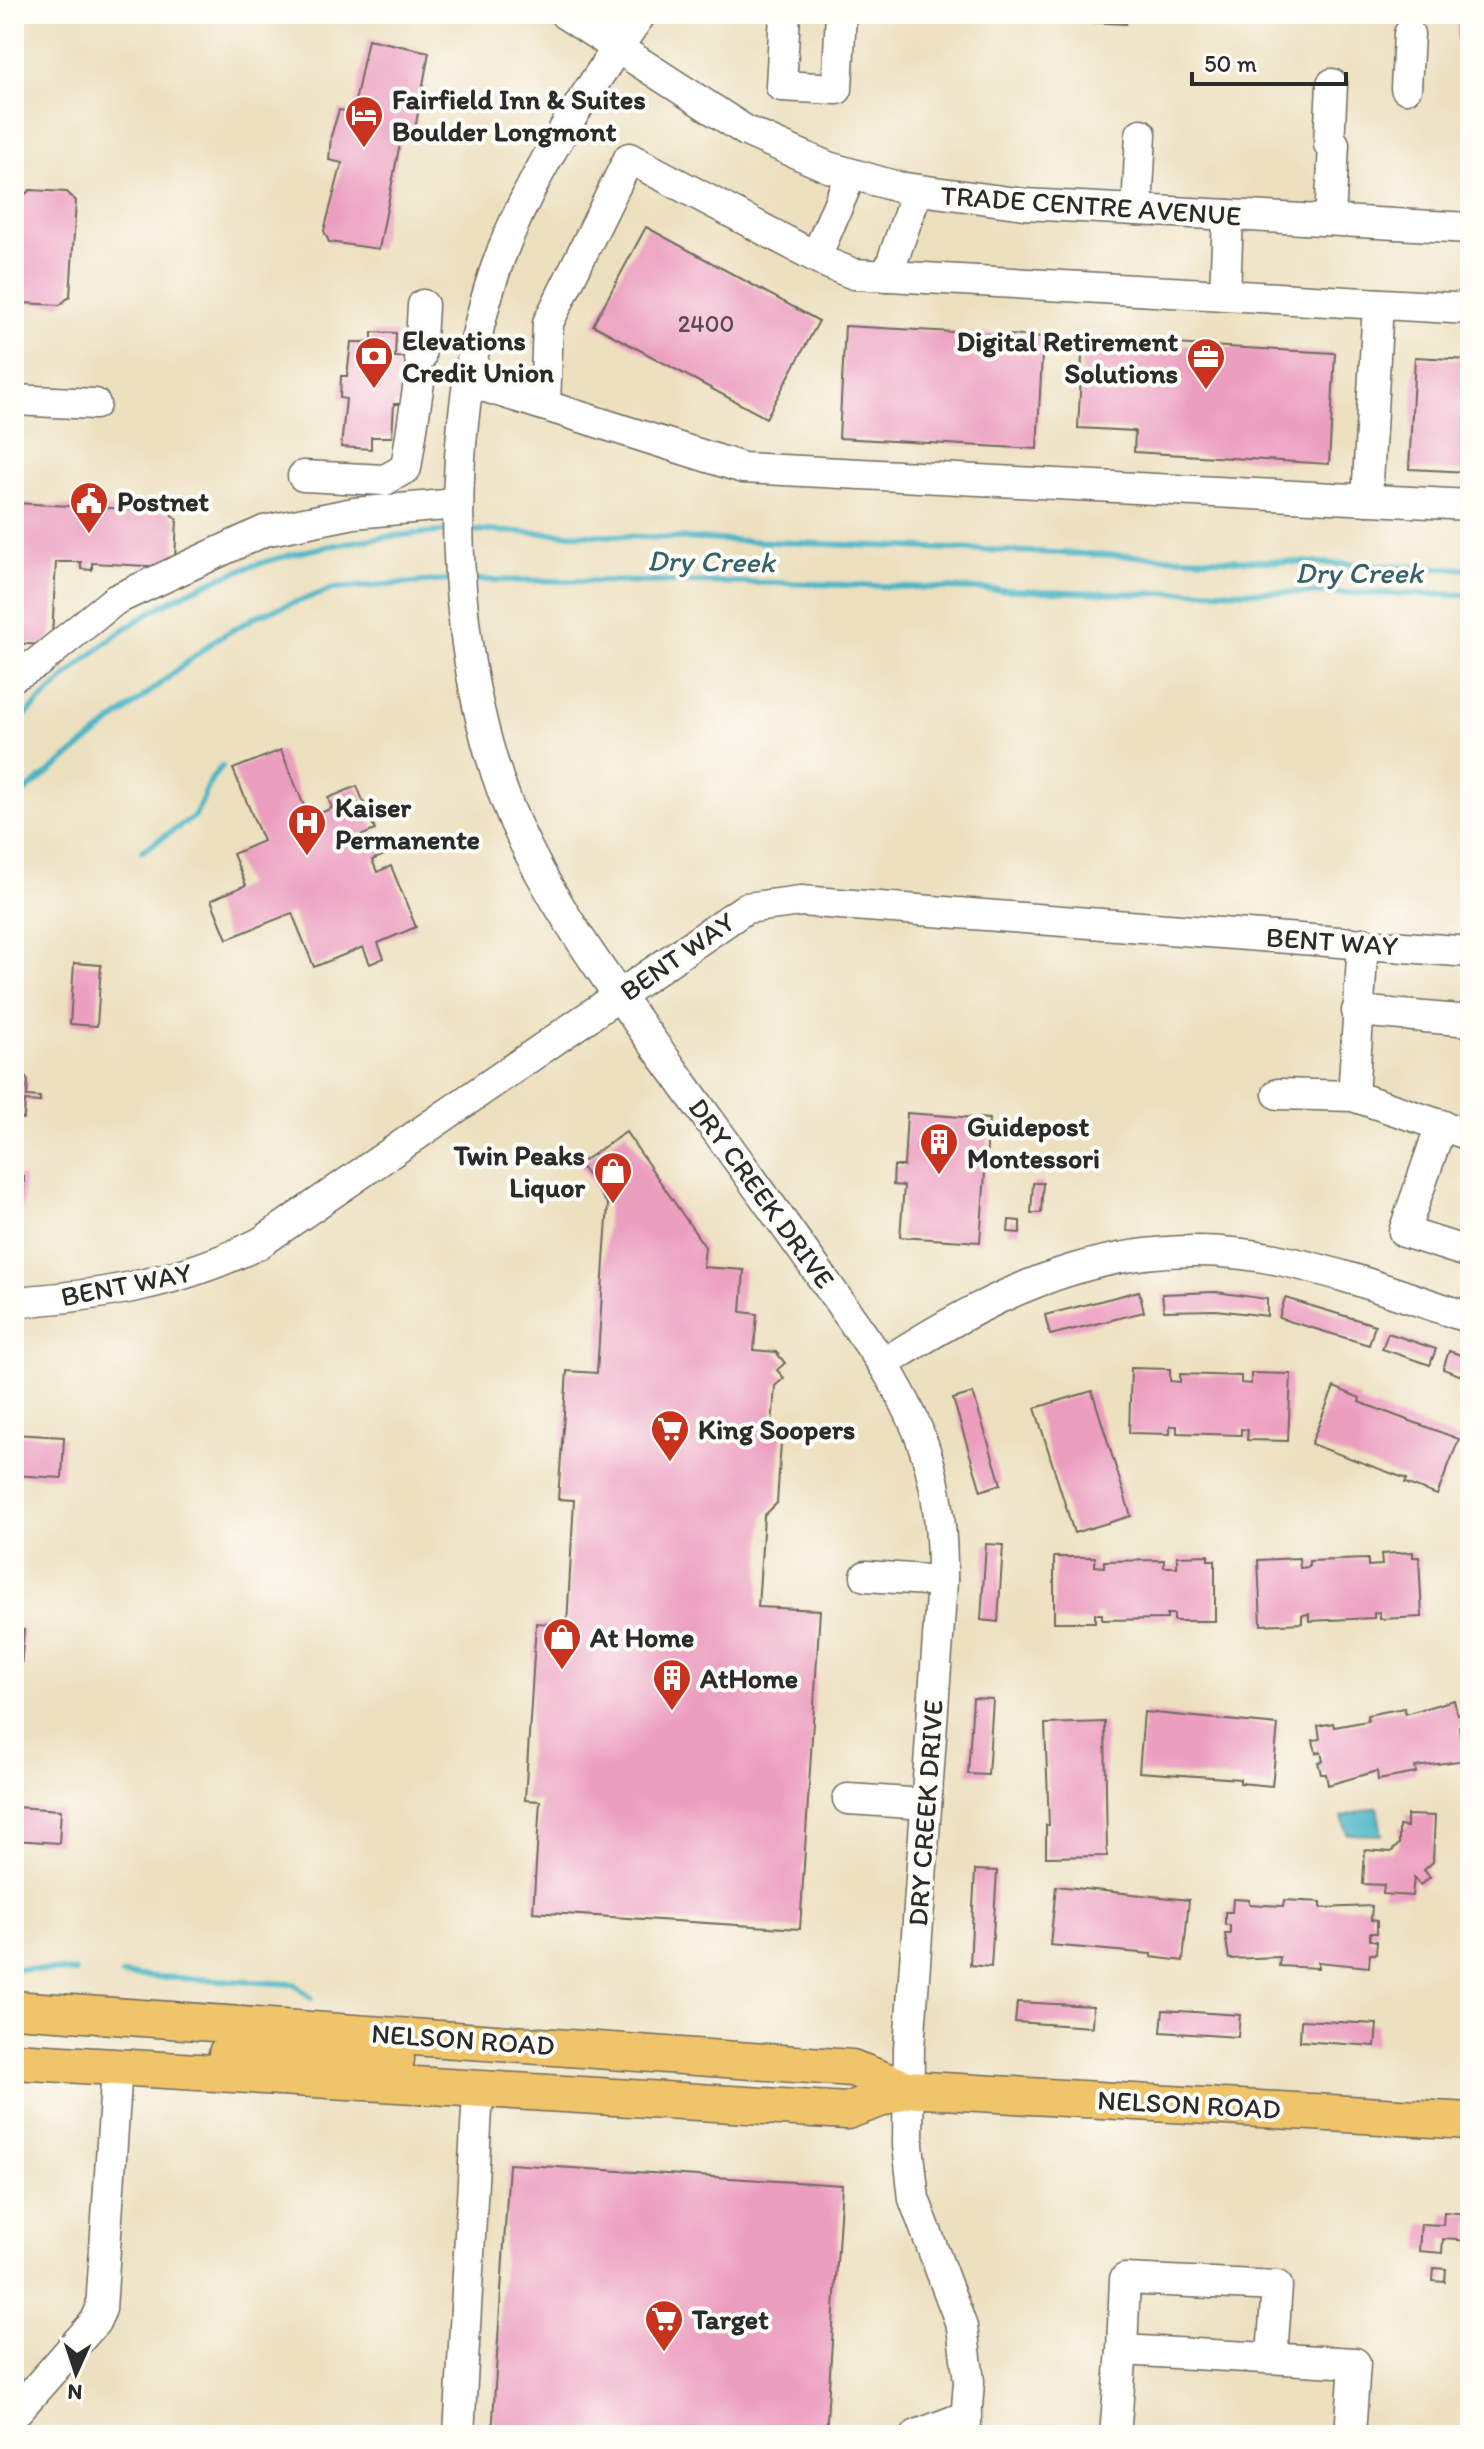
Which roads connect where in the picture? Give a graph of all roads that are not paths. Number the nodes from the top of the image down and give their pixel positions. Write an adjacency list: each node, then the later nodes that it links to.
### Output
1 (565, 14): 6 (street, TRADE CENTRE AVENUE)
2 (641, 14): 6 (street, DRY CREEK DRIVE)
3 (785, 14): 4 (street)
4 (841, 14)
5 (1409, 34): 8 (street)
6 (616, 49): 10 (street, TRADE CENTRE AVENUE); 22 (street, DRY CREEK DRIVE)
7 (1332, 84): 14 (street)
8 (1406, 88)
9 (1141, 134): 12 (street)
10 (851, 174): 11 (street, TRADE CENTRE AVENUE); 16 (street)
11 (917, 191): 12 (street, TRADE CENTRE AVENUE); 17 (street)
12 (1137, 210): 13 (street, TRADE CENTRE AVENUE)
13 (1228, 215): 14 (street, TRADE CENTRE AVENUE); 18 (street)
14 (1330, 220): 15 (street, TRADE CENTRE AVENUE)
15 (1470, 228)
16 (816, 257): 17 (street); 25 (street)
17 (887, 276): 18 (street)
18 (1225, 295): 19 (street)
19 (1378, 304): 21 (street); 27 (street)
20 (423, 305): 26 (street)
21 (1470, 309)
22 (470, 382): 25 (street); 28 (street, DRY CREEK DRIVE)
23 (14, 400): 24 (street)
24 (95, 404)
25 (545, 405): 27 (street)
26 (303, 476)
27 (1367, 500): 29 (street)
28 (457, 504): 30 (street); 33 (street, DRY CREEK DRIVE)
29 (1470, 505)
30 (14, 676)
31 (1363, 943): 32 (street, BENT WAY); 33 (street, BENT WAY); 34 (street)
32 (1470, 952)
33 (619, 996): 41 (street, BENT WAY); 43 (street, DRY CREEK DRIVE)
34 (1357, 1011): 35 (street); 37 (street)
35 (1470, 1021)
36 (1278, 1094): 37 (street)
37 (1353, 1096): 38 (street)
38 (1441, 1125): 39 (street); 40 (street)
39 (1470, 1135)
40 (1470, 1253)
41 (14, 1302)
42 (1470, 1318): 43 (street)
43 (883, 1364): 45 (street, DRY CREEK DRIVE)
44 (866, 1576): 45 (street)
45 (942, 1581): 47 (street, DRY CREEK DRIVE)
46 (848, 1799): 47 (street)
47 (926, 1804): 53 (street, DRY CREEK DRIVE)
48 (14, 2009): 49 (main road, NELSON ROAD)
49 (484, 2041): 52 (main road); 53 (main road, NELSON ROAD)
50 (14, 2061): 51 (main road, NELSON ROAD)
51 (117, 2067): 52 (main road, NELSON ROAD); 58 (street)
52 (156, 2069): 54 (main road, NELSON ROAD)
53 (907, 2089): 54 (main road, NELSON ROAD); 55 (main road, NELSON ROAD); 59 (street, DRY CREEK DRIVE)
54 (478, 2091): 60 (street)
55 (1470, 2121)
56 (1122, 2350): 57 (street); 57 (street); 62 (street)
57 (1272, 2356): 63 (street)
58 (14, 2414)
59 (966, 2426): 61 (street)
60 (459, 2435)
61 (917, 2435)
62 (1115, 2435)
63 (1350, 2435)

